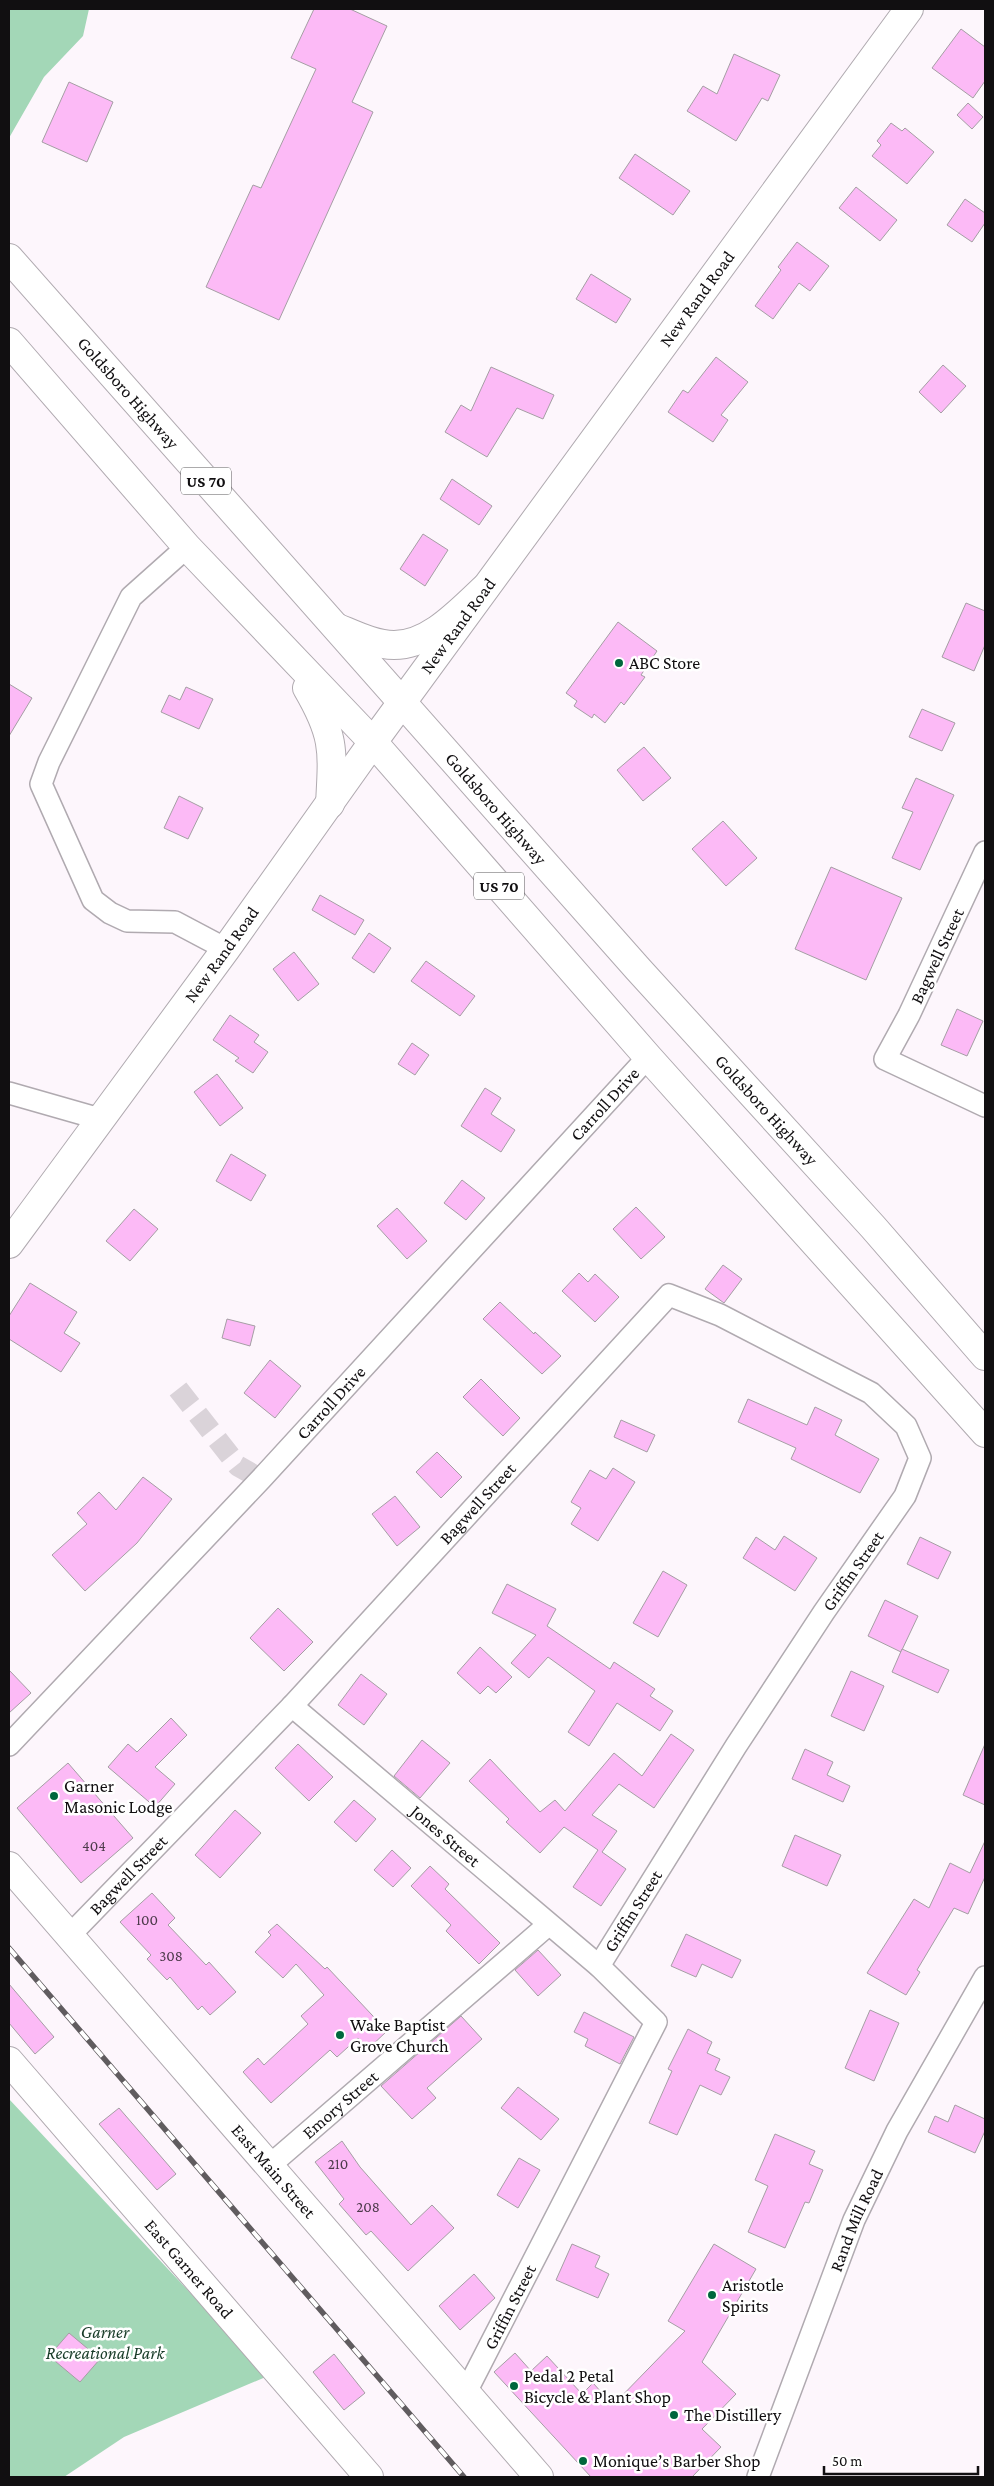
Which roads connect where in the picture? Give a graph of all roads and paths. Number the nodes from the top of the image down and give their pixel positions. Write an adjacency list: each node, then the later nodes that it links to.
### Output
1 (909, 9): 5 (main road, New Rand Road)
2 (9, 258): 6 (main road, Goldsboro Highway / US 70)
3 (9, 342): 4 (main road, US 70)
4 (187, 547): 7 (main road, US 70); 12 (street)
5 (485, 588): 6 (main road); 8 (main road, New Rand Road)
6 (335, 628): 8 (main road, Goldsboro Highway / US 70)
7 (285, 650): 9 (main road, US 70); 10 (main road)
8 (403, 704): 9 (main road, New Rand Road); 18 (main road, Goldsboro Highway / US 70)
9 (373, 742): 10 (main road, New Rand Road); 13 (main road, US 70)
10 (330, 804): 12 (main road, New Rand Road)
11 (985, 852): 15 (street, Bagwell Street)
12 (226, 949): 16 (main road, New Rand Road)
13 (648, 1057): 19 (main road, US 70); 22 (street, Carroll Drive)
14 (9, 1093): 16 (street)
15 (985, 1106)
16 (100, 1119): 17 (main road, New Rand Road)
17 (9, 1244)
18 (985, 1356)
19 (985, 1433)
20 (918, 1463): 21 (street, Bagwell Street); 26 (street, Griffin Street)
21 (292, 1706): 24 (street, Jones Street); 25 (street, Bagwell Street)
22 (9, 1745)
23 (9, 1866): 25 (main road, East Main Street)
24 (548, 1925): 26 (street, Jones Street); 29 (street, Emory Street)
25 (68, 1936): 29 (main road, East Main Street)
26 (599, 1966): 30 (street, Griffin Street)
27 (985, 1977): 33 (street, Rand Mill Road)
28 (9, 2061): 31 (main road, East Garner Road)
29 (269, 2166): 30 (main road, East Main Street)
30 (466, 2392): 32 (main road, East Main Street)
31 (368, 2477)
32 (539, 2477)
33 (758, 2477)

